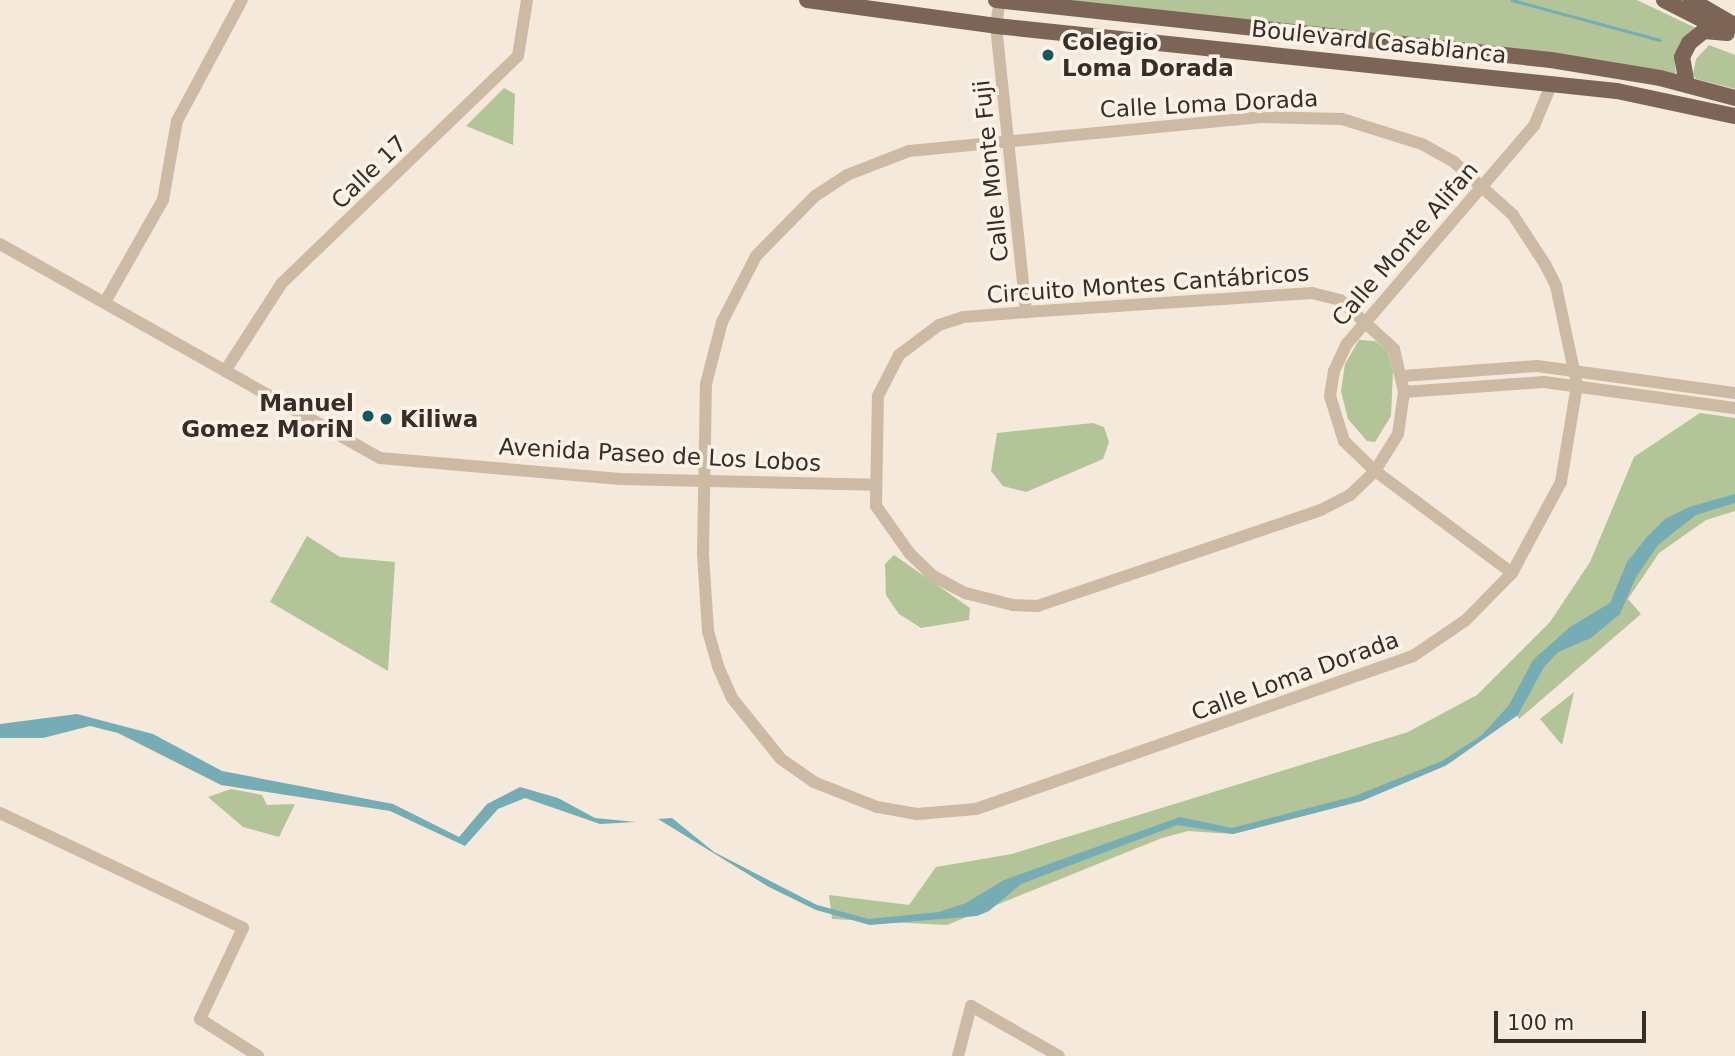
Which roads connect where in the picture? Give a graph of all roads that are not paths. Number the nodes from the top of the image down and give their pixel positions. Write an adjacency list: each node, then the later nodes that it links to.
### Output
1 (242, 0): 18 (street)
2 (527, 0): 22 (street, Calle 17)
3 (807, 0): 9 (main road, Boulevard Casablanca)
4 (998, 0): 8 (main road, Boulevard Casablanca); 9 (street, Calle Monte Fuji)
5 (1664, 0): 10 (main road)
6 (1691, 0): 10 (main road)
7 (1702, 0): 10 (main road)
8 (1038, 2): 12 (main road, Boulevard Casablanca)
9 (996, 26): 11 (main road, Boulevard Casablanca); 15 (street, Calle Monte Fuji)
10 (1733, 28): 12 (main road)
11 (1552, 83): 14 (main road, Boulevard Casablanca); 16 (street, Calle Monte Alifan)
12 (1687, 85): 13 (main road, Boulevard Casablanca)
13 (1735, 98)
14 (1735, 116)
15 (1011, 139): 16 (street, Calle Loma Dorada); 19 (street, Calle Monte Fuji); 29 (street, Calle Loma Dorada)
16 (1483, 187): 20 (street, Calle Monte Alifan); 21 (street, Calle Loma Dorada)
17 (0, 244): 18 (street, Avenida Paseo de Los Lobos)
18 (105, 302): 22 (street, Avenida Paseo de Los Lobos)
19 (1026, 312): 20 (street, Circuito Montes Cantábricos); 30 (street, Circuito Montes Cantábricos)
20 (1367, 321): 23 (street, Circuito Montes Cantábricos); 28 (street, Calle Monte Alifan)
21 (1577, 370): 23 (street); 24 (street, Calle Loma Dorada); 26 (street)
22 (225, 371): 29 (street, Avenida Paseo de Los Lobos)
23 (1403, 376): 25 (street, Circuito Montes Cantábricos)
24 (1577, 385): 25 (street); 27 (street); 31 (street, Calle Loma Dorada)
25 (1404, 393): 28 (street, Circuito Montes Cantábricos)
26 (1735, 393)
27 (1735, 408)
28 (1375, 471): 30 (street, Circuito Montes Cantábricos); 31 (street, Calle Monte Alifan)
29 (701, 481): 30 (street, Avenida Paseo de Los Lobos); 31 (street, Calle Loma Dorada)
30 (876, 485)
31 (1512, 573)
32 (0, 813): 33 (street)
33 (258, 1056)
34 (958, 1056): 35 (street)
35 (1059, 1056)

